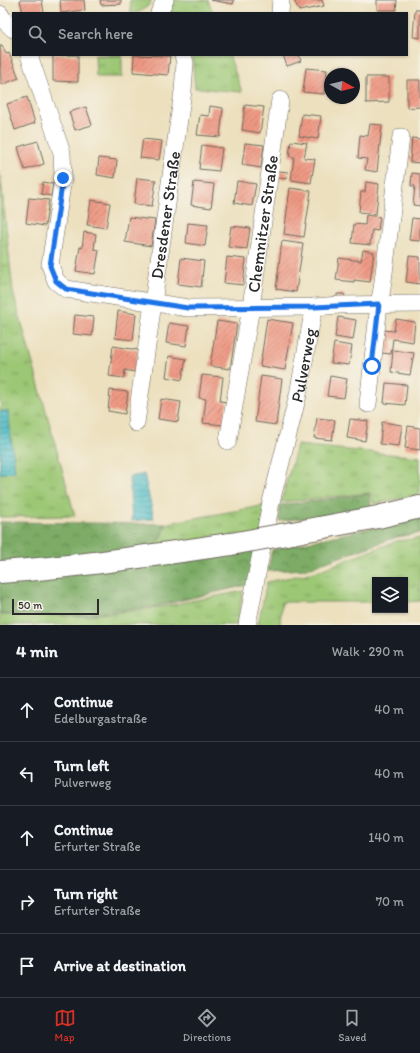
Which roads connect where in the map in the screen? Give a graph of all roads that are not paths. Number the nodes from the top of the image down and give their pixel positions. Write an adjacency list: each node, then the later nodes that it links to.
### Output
1 (165, 0): 3 (street)
2 (281, 0): 4 (street)
3 (159, 12)
4 (280, 12)
5 (29, 56): 9 (street)
6 (183, 56): 9 (street, Dresdener Straße)
7 (280, 100): 12 (street, Chemnitzer Straße)
8 (401, 137): 10 (street)
9 (153, 302): 12 (street); 15 (street, Dresdener Straße)
10 (379, 304): 11 (street, Pulverweg); 13 (street, Pulverweg); 14 (street)
11 (420, 304)
12 (251, 307): 13 (street); 16 (street, Chemnitzer Straße)
13 (314, 307): 19 (street, Pulverweg)
14 (368, 404)
15 (136, 423)
16 (228, 441)
17 (420, 507): 18 (main road, bridge)
18 (0, 572)
19 (247, 625)

